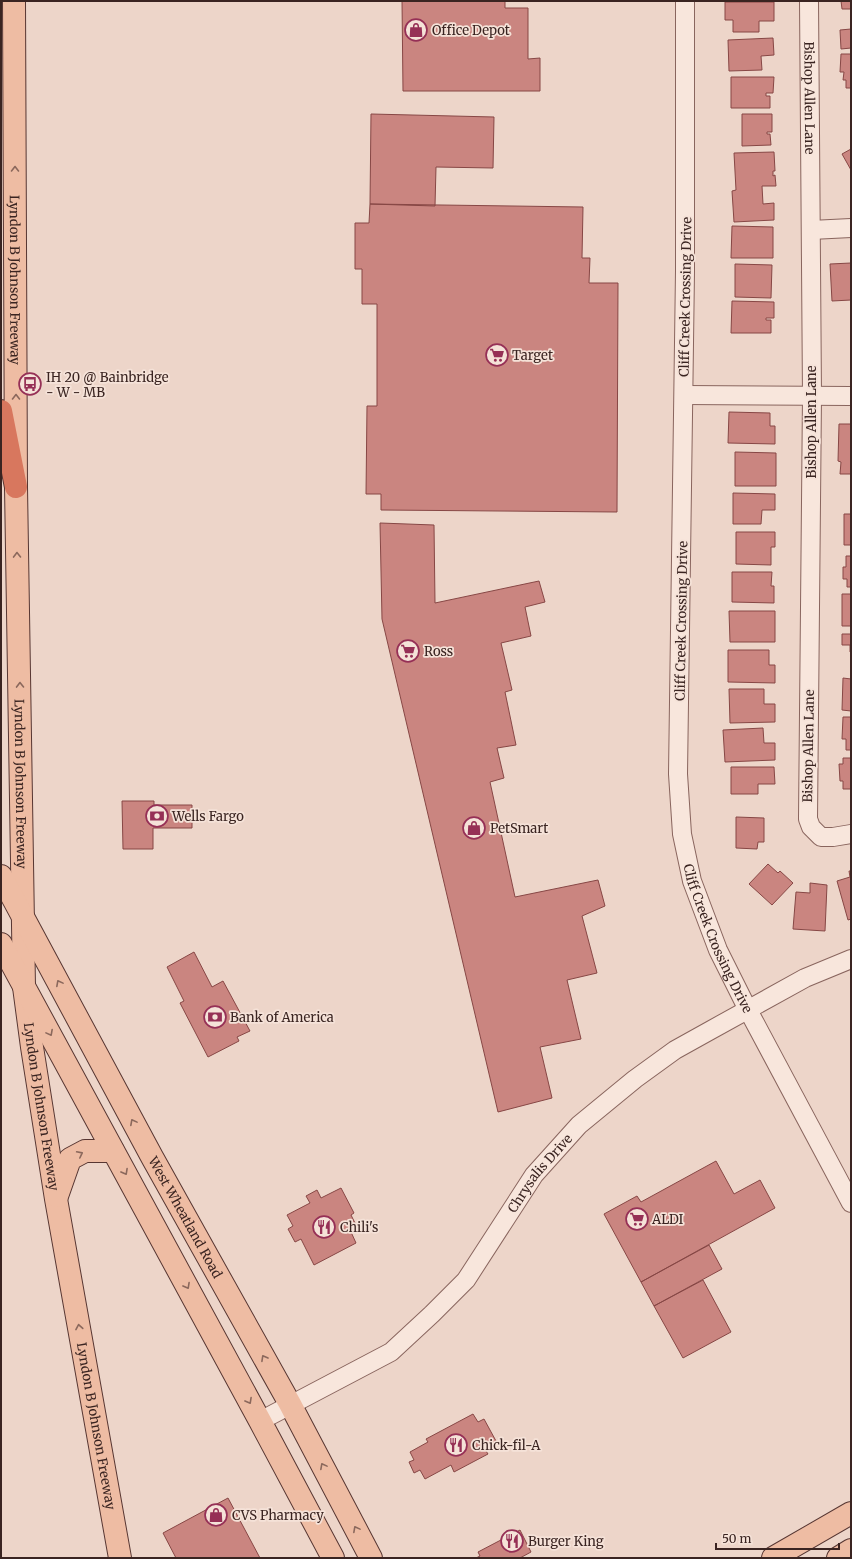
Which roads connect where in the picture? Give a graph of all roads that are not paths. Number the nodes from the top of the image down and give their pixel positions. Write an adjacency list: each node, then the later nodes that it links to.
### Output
1 (14, 1): 10 (main road, Lyndon B Johnson Freeway, one-way to 1)
2 (685, 1): 6 (street, Cliff Creek Crossing Drive)
3 (809, 1): 5 (street, Bishop Allen Lane)
4 (851, 228): 5 (street)
5 (811, 230): 7 (street, Bishop Allen Lane)
6 (684, 395): 7 (street); 20 (street, Cliff Creek Crossing Drive)
7 (812, 396): 8 (street); 12 (street, Bishop Allen Lane)
8 (851, 396)
9 (1, 411): 10 (highway)
10 (16, 487): 11 (main road, Lyndon B Johnson Freeway, one-way to 10)
11 (10, 660): 13 (main road, Lyndon B Johnson Freeway, one-way to 11)
12 (851, 834)
13 (23, 864): 14 (main road); 16 (main road, Lyndon B Johnson Freeway)
14 (1, 868)
15 (1, 876): 16 (main road, West Wheatland Road)
16 (23, 917): 19 (main road, Lyndon B Johnson Freeway); 24 (main road, West Wheatland Road, one-way to 16)
17 (1, 944): 19 (main road)
18 (851, 959): 20 (street, Chrysalis Drive)
19 (24, 987): 21 (main road, one-way to 21); 22 (main road, Lyndon B Johnson Freeway)
20 (748, 1010): 23 (street, Cliff Creek Crossing Drive); 24 (street, Chrysalis Drive)
21 (114, 1151): 22 (main road, one-way to 21); 25 (main road, one-way to 25)
22 (56, 1199): 28 (main road, Lyndon B Johnson Freeway, one-way to 22)
23 (851, 1203)
24 (290, 1404): 25 (street, Chrysalis Drive); 30 (main road, West Wheatland Road, one-way to 24)
25 (260, 1421): 29 (main road)
26 (851, 1513): 31 (main road)
27 (851, 1550): 32 (main road)
28 (120, 1558)
29 (333, 1558)
30 (371, 1558)
31 (773, 1558)
32 (838, 1558)

